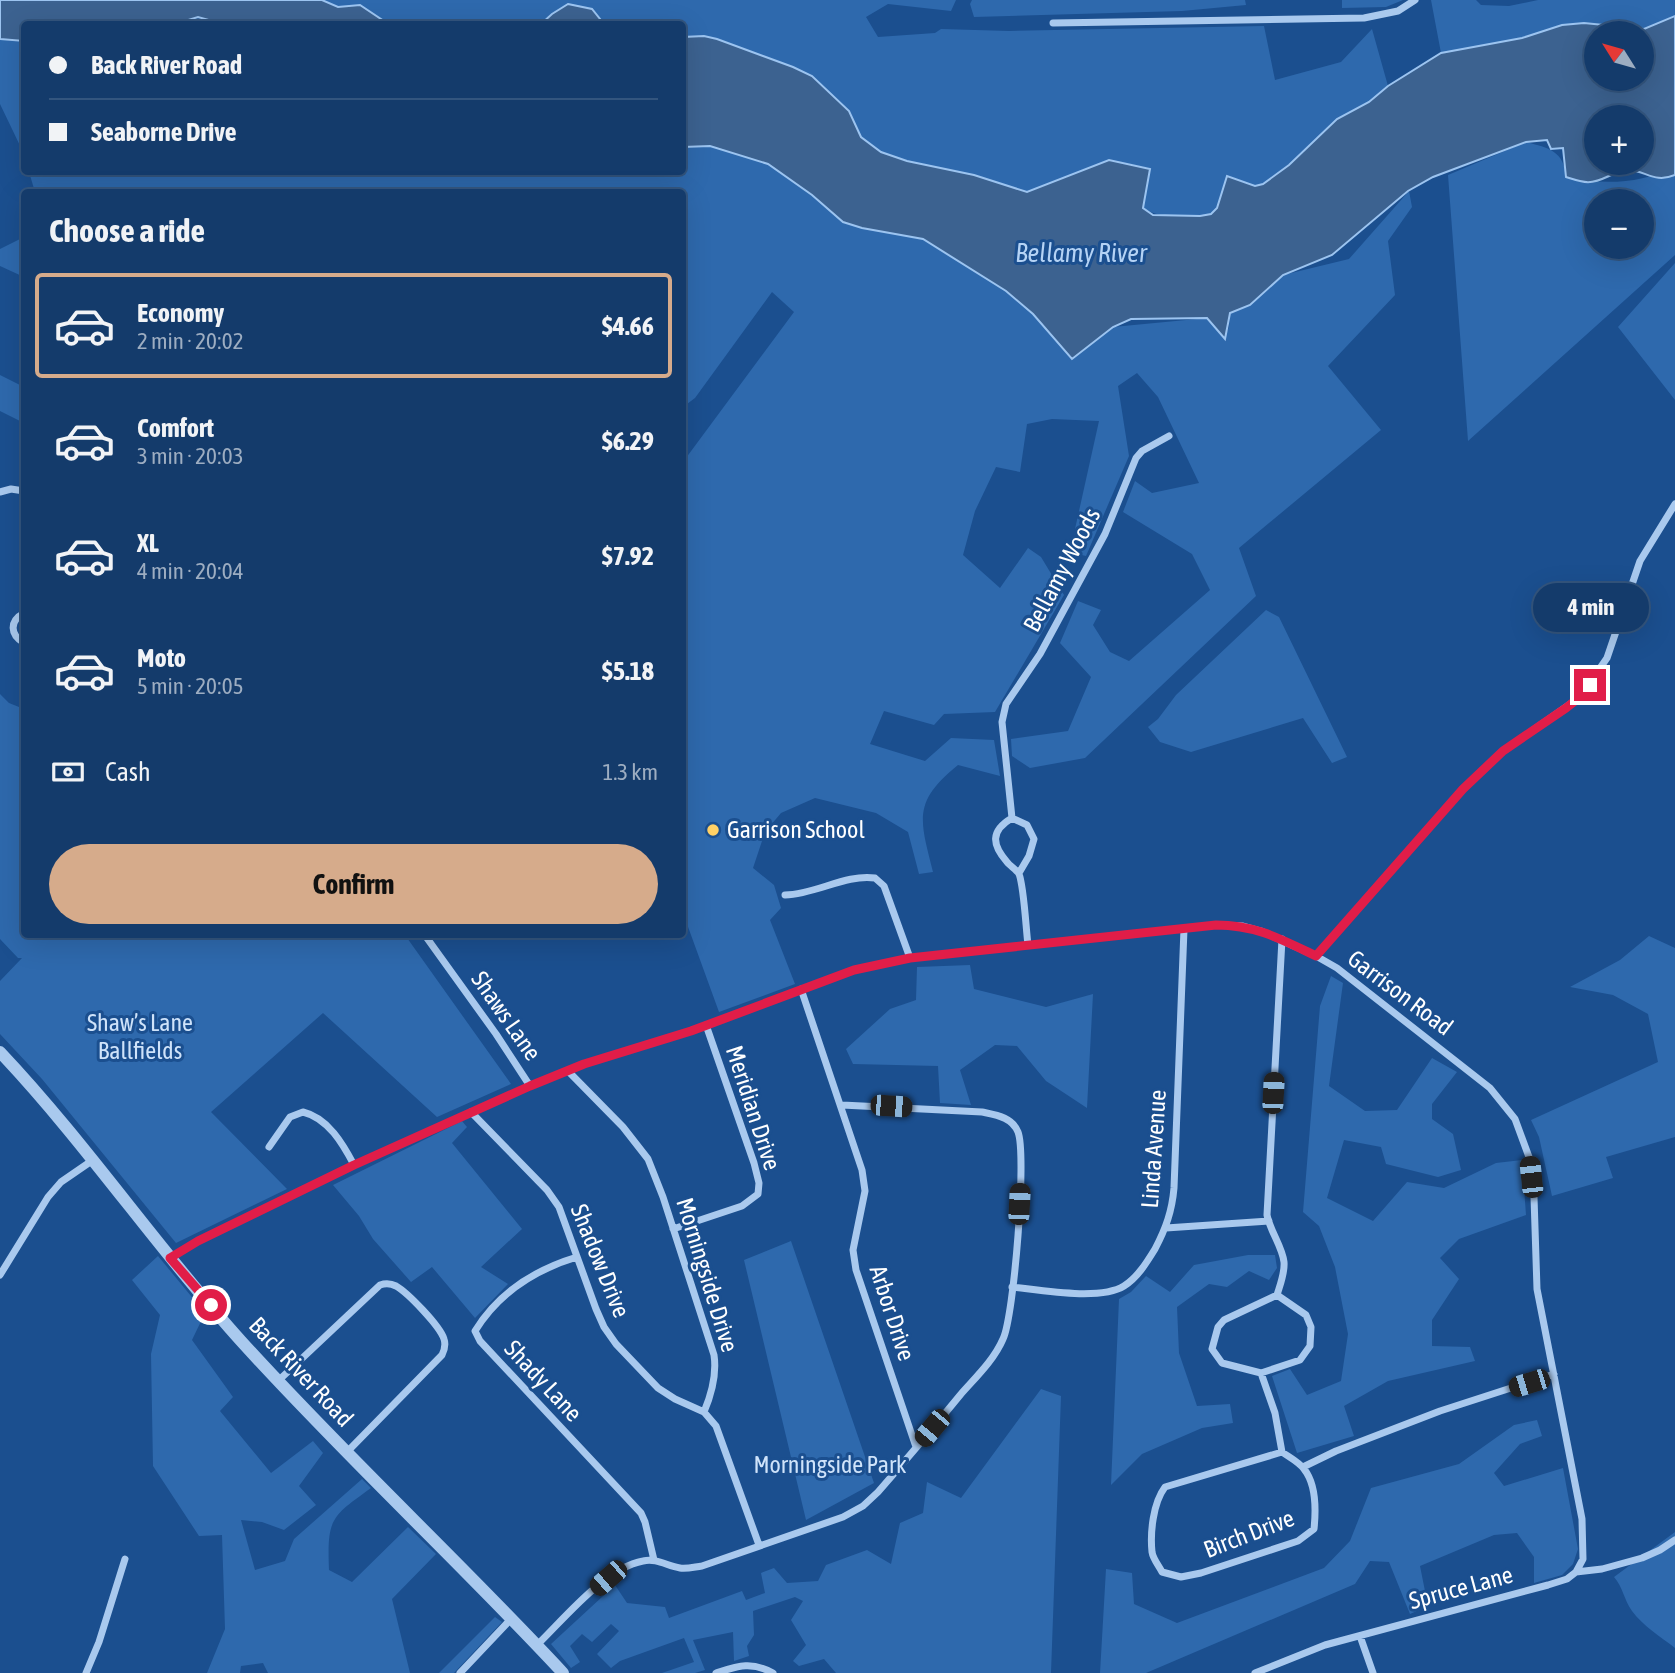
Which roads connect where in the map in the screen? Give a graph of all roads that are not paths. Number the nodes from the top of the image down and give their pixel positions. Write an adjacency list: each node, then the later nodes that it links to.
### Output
1 (1415, 0): 2 (street)
2 (1053, 23)
3 (1169, 436): 9 (street, Bellamy Woods)
4 (21, 491): 5 (street)
5 (0, 492)
6 (1675, 504): 16 (street)
7 (21, 615): 8 (street)
8 (21, 641)
9 (1012, 818): 10 (street); 10 (street)
10 (1019, 873): 15 (street)
11 (785, 895): 17 (street)
12 (1184, 929): 14 (street, Garrison Road); 15 (street, Garrison Road); 29 (street, Linda Avenue)
13 (427, 938): 22 (street, Shaws Lane)
14 (1282, 939): 16 (street, Garrison Road); 28 (street)
15 (1028, 945): 17 (street, Garrison Road)
16 (1316, 956): 37 (street, Garrison Road)
17 (910, 958): 18 (street, Garrison Road)
18 (801, 989): 19 (street, Garrison Road); 23 (street, Arbor Drive)
19 (706, 1025): 21 (street, Garrison Road); 30 (street, Meridian Drive)
20 (0, 1052): 26 (street, Back River Road)
21 (568, 1071): 22 (street, Garrison Road); 30 (street, Morningside Drive)
22 (530, 1086): 24 (street, Garrison Road)
23 (842, 1105): 34 (street); 40 (street, Arbor Drive)
24 (471, 1112): 27 (street, Garrison Road); 31 (street, Shadow Drive)
25 (270, 1147): 27 (street)
26 (93, 1160): 32 (street, Back River Road); 33 (street)
27 (354, 1165): 32 (street, Garrison Road)
28 (1269, 1221): 29 (street); 35 (street)
29 (1166, 1228): 34 (street, Linda Avenue)
30 (673, 1229): 39 (street, Morningside Drive)
31 (577, 1257): 39 (street, Shadow Drive); 47 (street, Shady Lane)
32 (170, 1258): 38 (street, Back River Road)
33 (0, 1275)
34 (1012, 1287): 40 (street)
35 (1277, 1296): 36 (street); 36 (street)
36 (1261, 1373): 42 (street)
37 (1553, 1374): 43 (street); 48 (street, Garrison Road)
38 (278, 1381): 41 (street, Back River Road); 41 (street)
39 (704, 1412): 45 (street)
40 (916, 1447): 45 (street)
41 (347, 1452): 49 (street, Back River Road)
42 (1282, 1452): 43 (street); 43 (street, Birch Drive)
43 (1303, 1467)
44 (1675, 1540): 48 (street, Spruce Lane)
45 (759, 1545): 47 (street)
46 (125, 1559): 52 (street)
47 (654, 1560): 51 (street)
48 (1576, 1572): 50 (street, Spruce Lane)
49 (511, 1619): 51 (street, Back River Road); 53 (street)
50 (1360, 1636): 57 (street, Spruce Lane); 58 (street)
51 (537, 1645): 54 (street, Back River Road)
52 (86, 1673)
53 (460, 1673)
54 (563, 1673)
55 (716, 1673): 56 (street)
56 (772, 1673)
57 (1255, 1673)
58 (1373, 1673)

